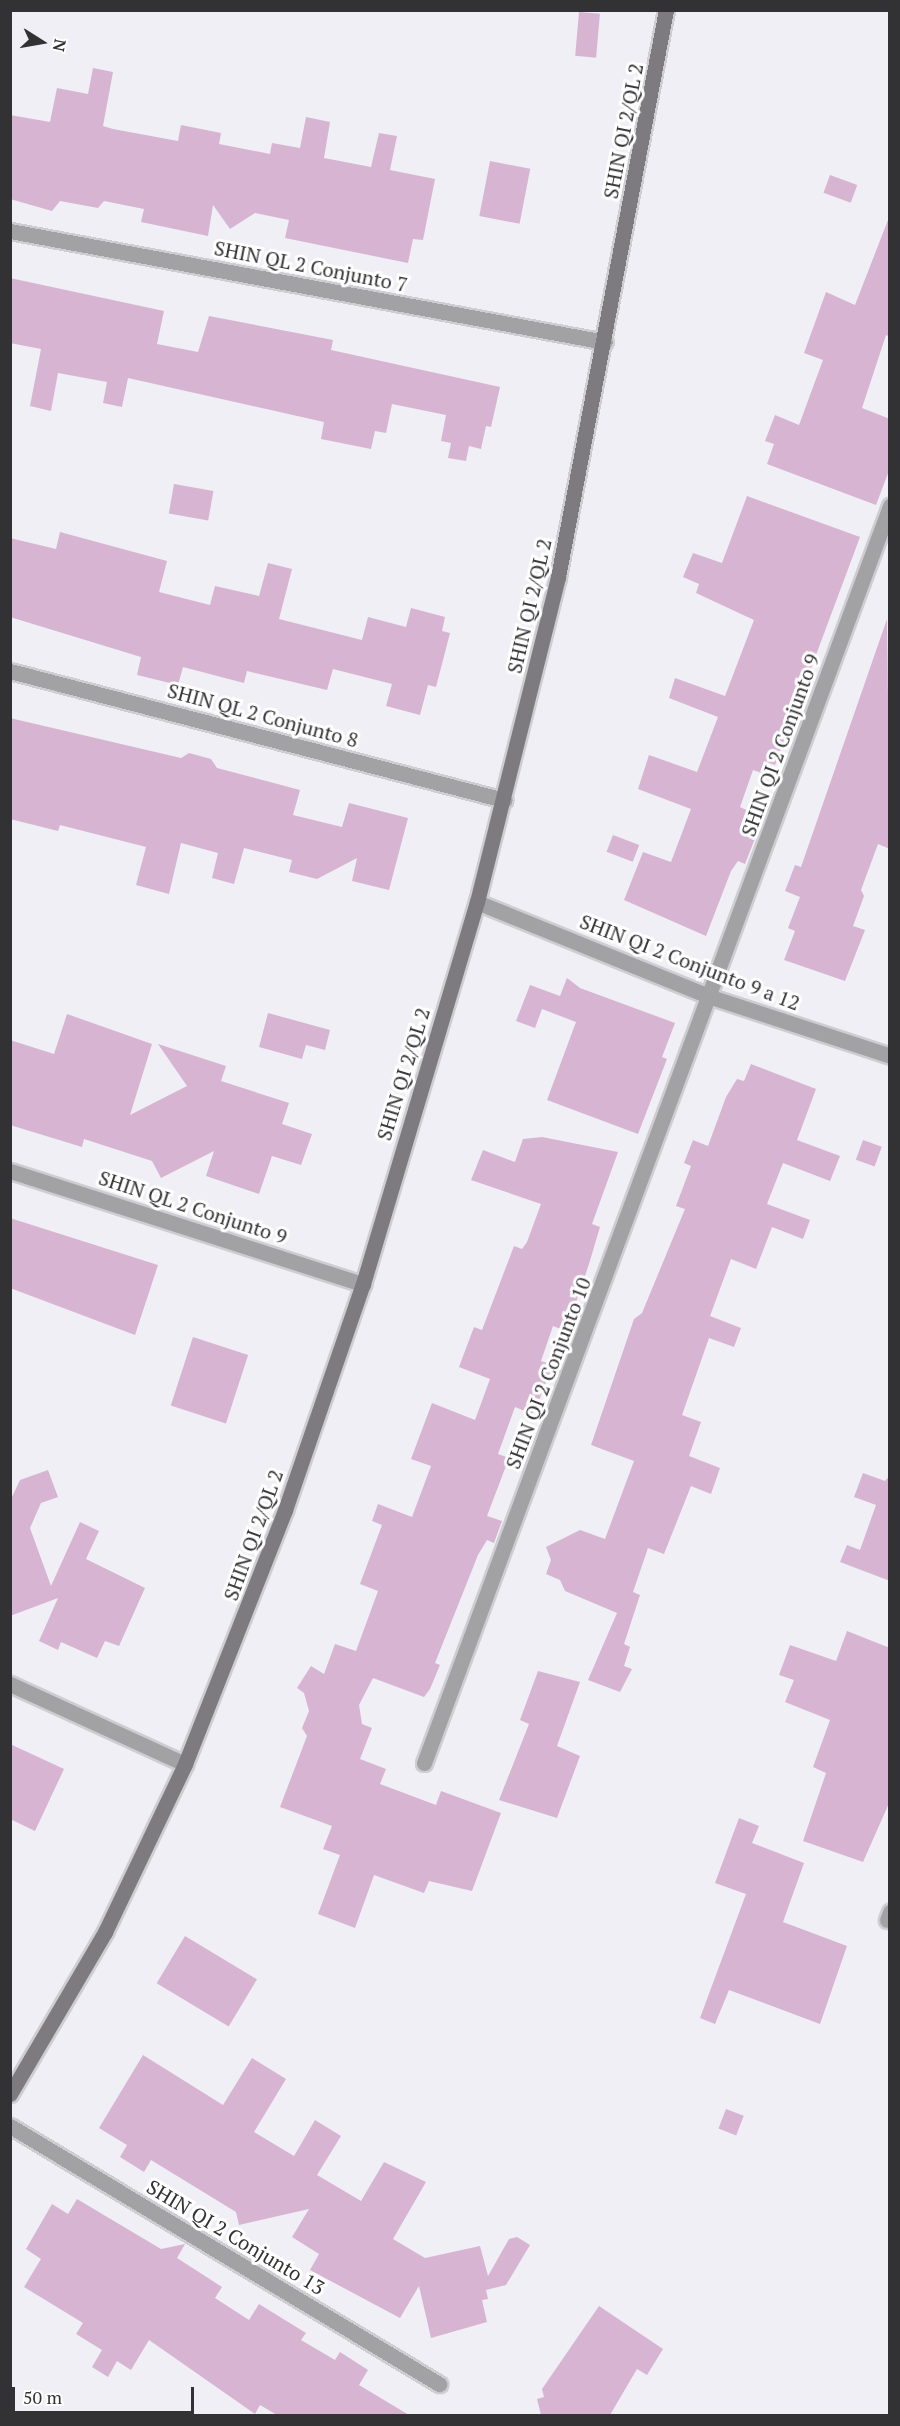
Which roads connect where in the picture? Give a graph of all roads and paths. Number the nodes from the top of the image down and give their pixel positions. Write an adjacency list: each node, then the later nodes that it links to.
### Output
1 (666, 10): 3 (street, SHIN QI 2/QL 2)
2 (10, 231): 3 (street, SHIN QL 2 Conjunto 7)
3 (605, 342): 6 (street, SHIN QI 2/QL 2)
4 (890, 506): 8 (street, SHIN QI 2 Conjunto 9)
5 (10, 671): 6 (street, SHIN QL 2 Conjunto 8)
6 (504, 800): 7 (street, SHIN QI 2/QL 2)
7 (477, 902): 8 (street, SHIN QI 2 Conjunto 9 a 12); 11 (street, SHIN QI 2/QL 2)
8 (711, 998): 9 (street, SHIN QI 2 Conjunto 9 a 12); 13 (street, SHIN QI 2 Conjunto 10)
9 (890, 1056)
10 (10, 1171): 11 (street, SHIN QL 2 Conjunto 9)
11 (363, 1284): 14 (street, SHIN QI 2/QL 2)
12 (10, 1684): 14 (street)
13 (424, 1763)
14 (185, 1764): 15 (street, SHIN QI 2/QL 2)
15 (10, 2094)
16 (10, 2126): 17 (street, SHIN QI 2 Conjunto 13)
17 (439, 2384)

